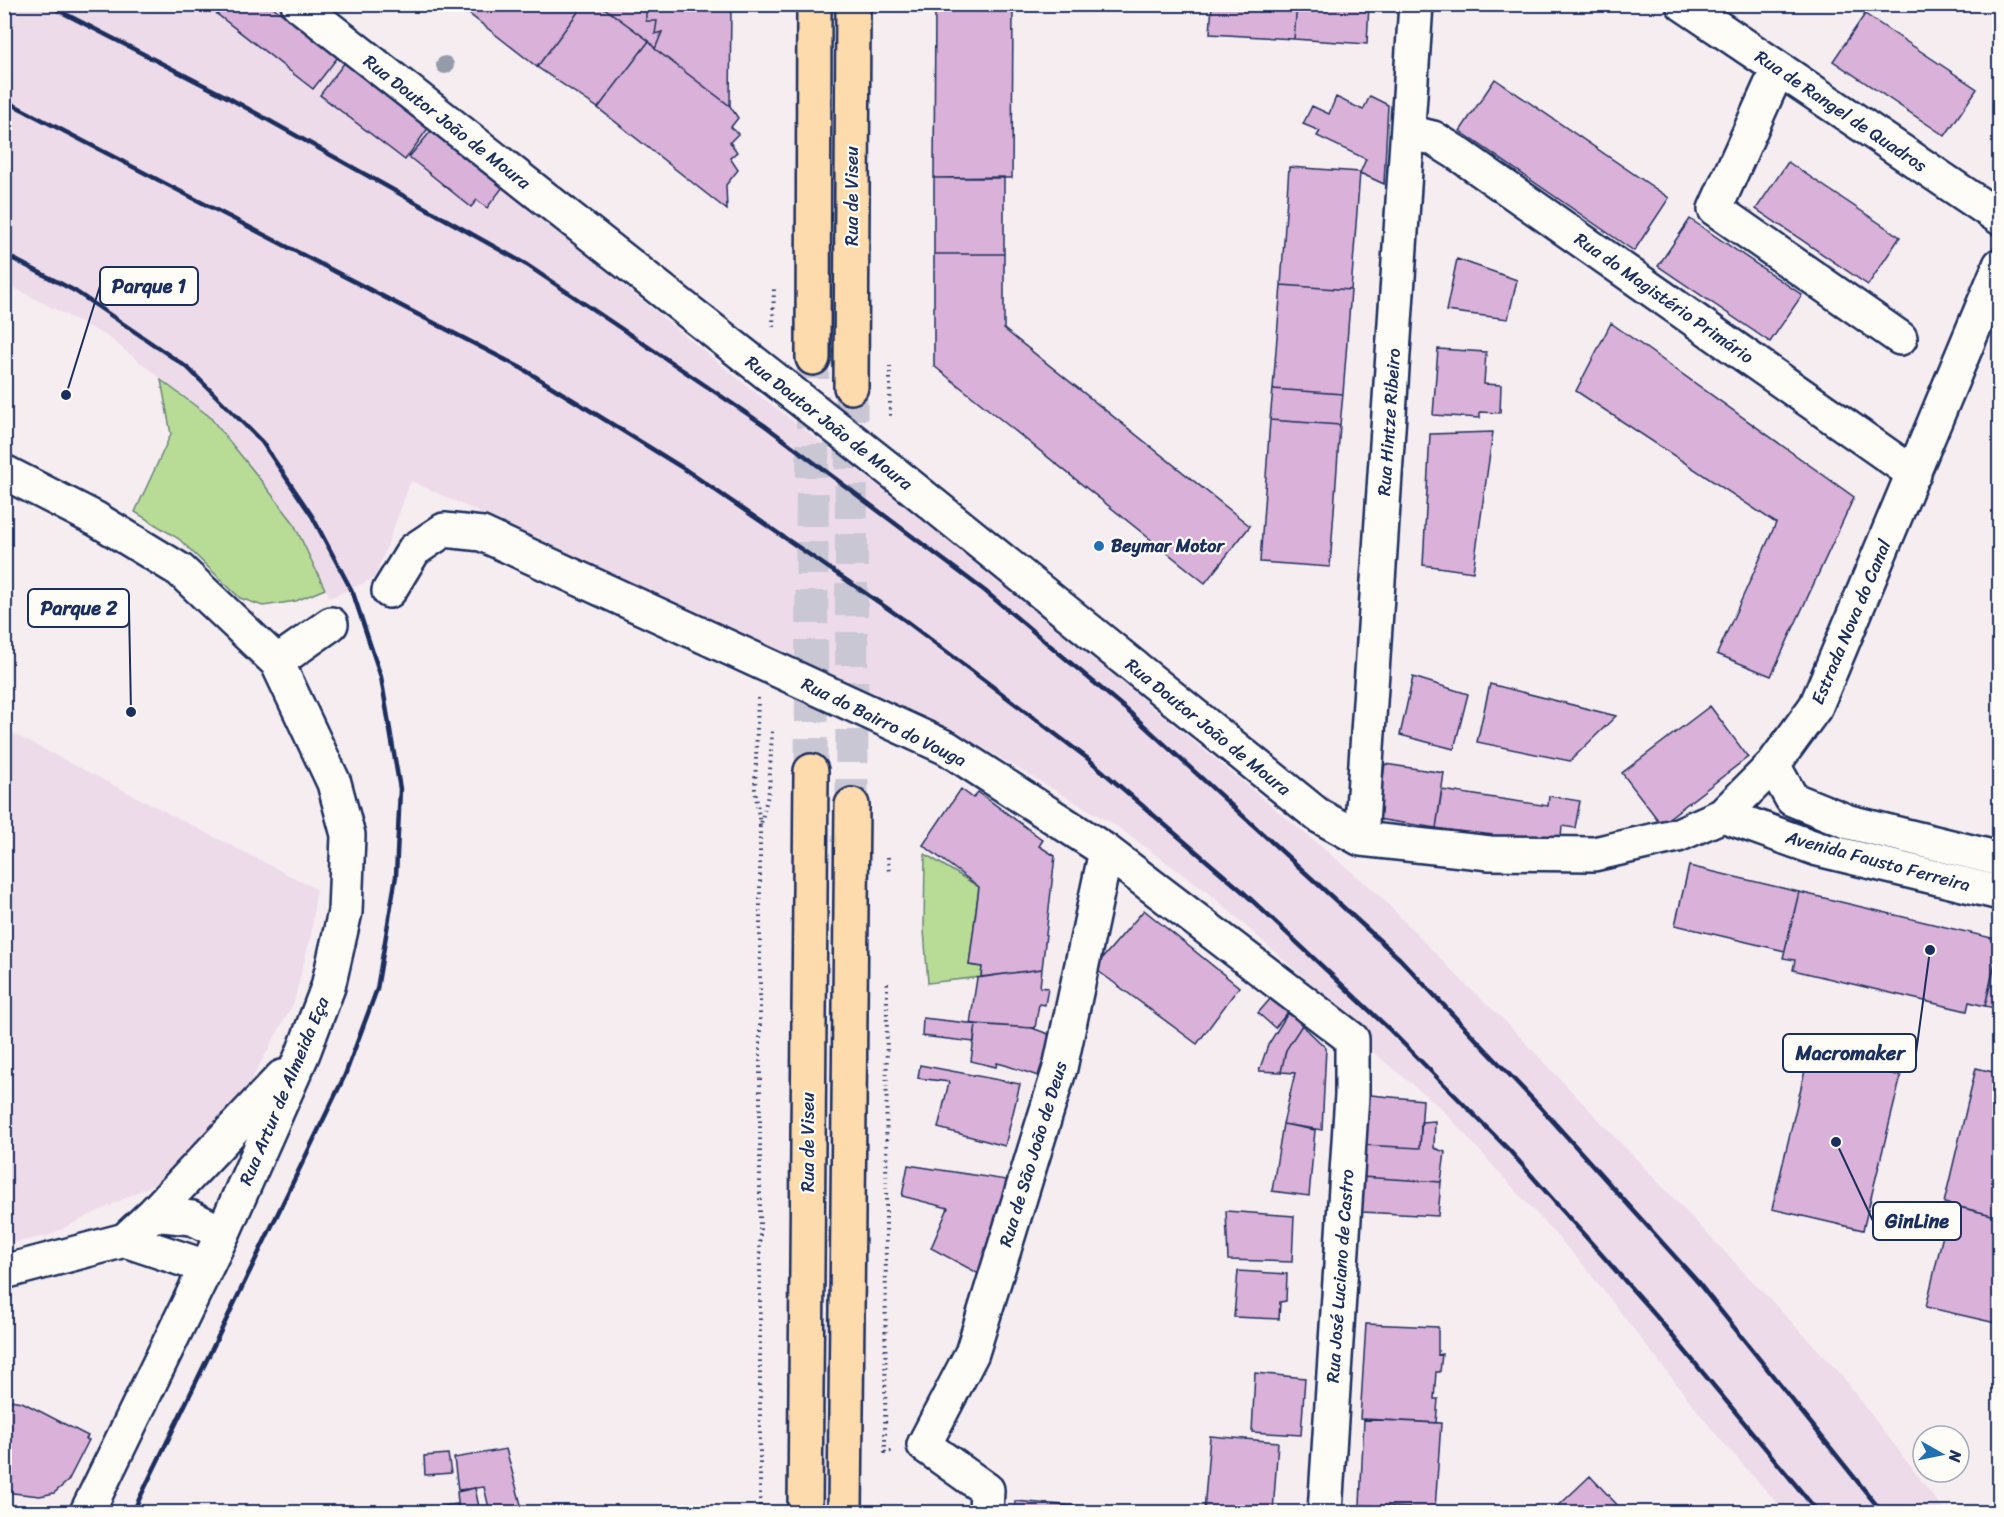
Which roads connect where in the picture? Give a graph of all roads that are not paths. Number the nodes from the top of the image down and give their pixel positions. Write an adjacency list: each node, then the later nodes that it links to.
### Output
1 (298, 4): 22 (street, Rua Doutor João de Moura)
2 (814, 4): 11 (main road)
3 (854, 4): 12 (main road, Rua de Viseu)
4 (1416, 4): 7 (street, Rua Hintze Ribeiro)
5 (1683, 4): 6 (street, Rua de Rangel de Quadros)
6 (1778, 69): 8 (street, Rua de Rangel de Quadros); 10 (street)
7 (1408, 132): 14 (street, Rua do Magistério Primário); 22 (street, Rua Hintze Ribeiro)
8 (2000, 218)
9 (2000, 265): 14 (street, Estrada Nova do Canal)
10 (1900, 338)
11 (813, 358)
12 (851, 387)
13 (4, 472): 17 (street, Rua Artur de Almeida Eça)
14 (1914, 474): 18 (street, Estrada Nova do Canal)
15 (389, 591): 23 (street, Rua do Bairro do Vouga)
16 (331, 624): 17 (street)
17 (277, 662): 27 (street, Rua Artur de Almeida Eça)
18 (1773, 765): 21 (street, Estrada Nova do Canal); 24 (street, Avenida Fausto Ferreira)
19 (811, 771): 34 (main road, Rua de Viseu)
20 (852, 805): 35 (main road)
21 (1723, 815): 22 (street, Estrada Nova do Canal); 25 (street, Avenida Fausto Ferreira)
22 (1361, 839)
23 (1106, 851): 26 (street, Rua do Bairro do Vouga); 36 (street, Rua de São João de Deus)
24 (2000, 859)
25 (2000, 893)
26 (1352, 1039): 37 (street, Rua José Luciano de Castro)
27 (303, 1053): 28 (street); 29 (street, Rua Artur de Almeida Eça)
28 (153, 1214): 29 (street); 30 (street)
29 (223, 1233): 31 (street, Rua Artur de Almeida Eça)
30 (125, 1240): 31 (street); 32 (street)
31 (206, 1268): 33 (street, Rua Artur de Almeida Eça)
32 (4, 1272)
33 (87, 1512)
34 (805, 1512)
35 (846, 1512)
36 (986, 1512)
37 (1325, 1512)

